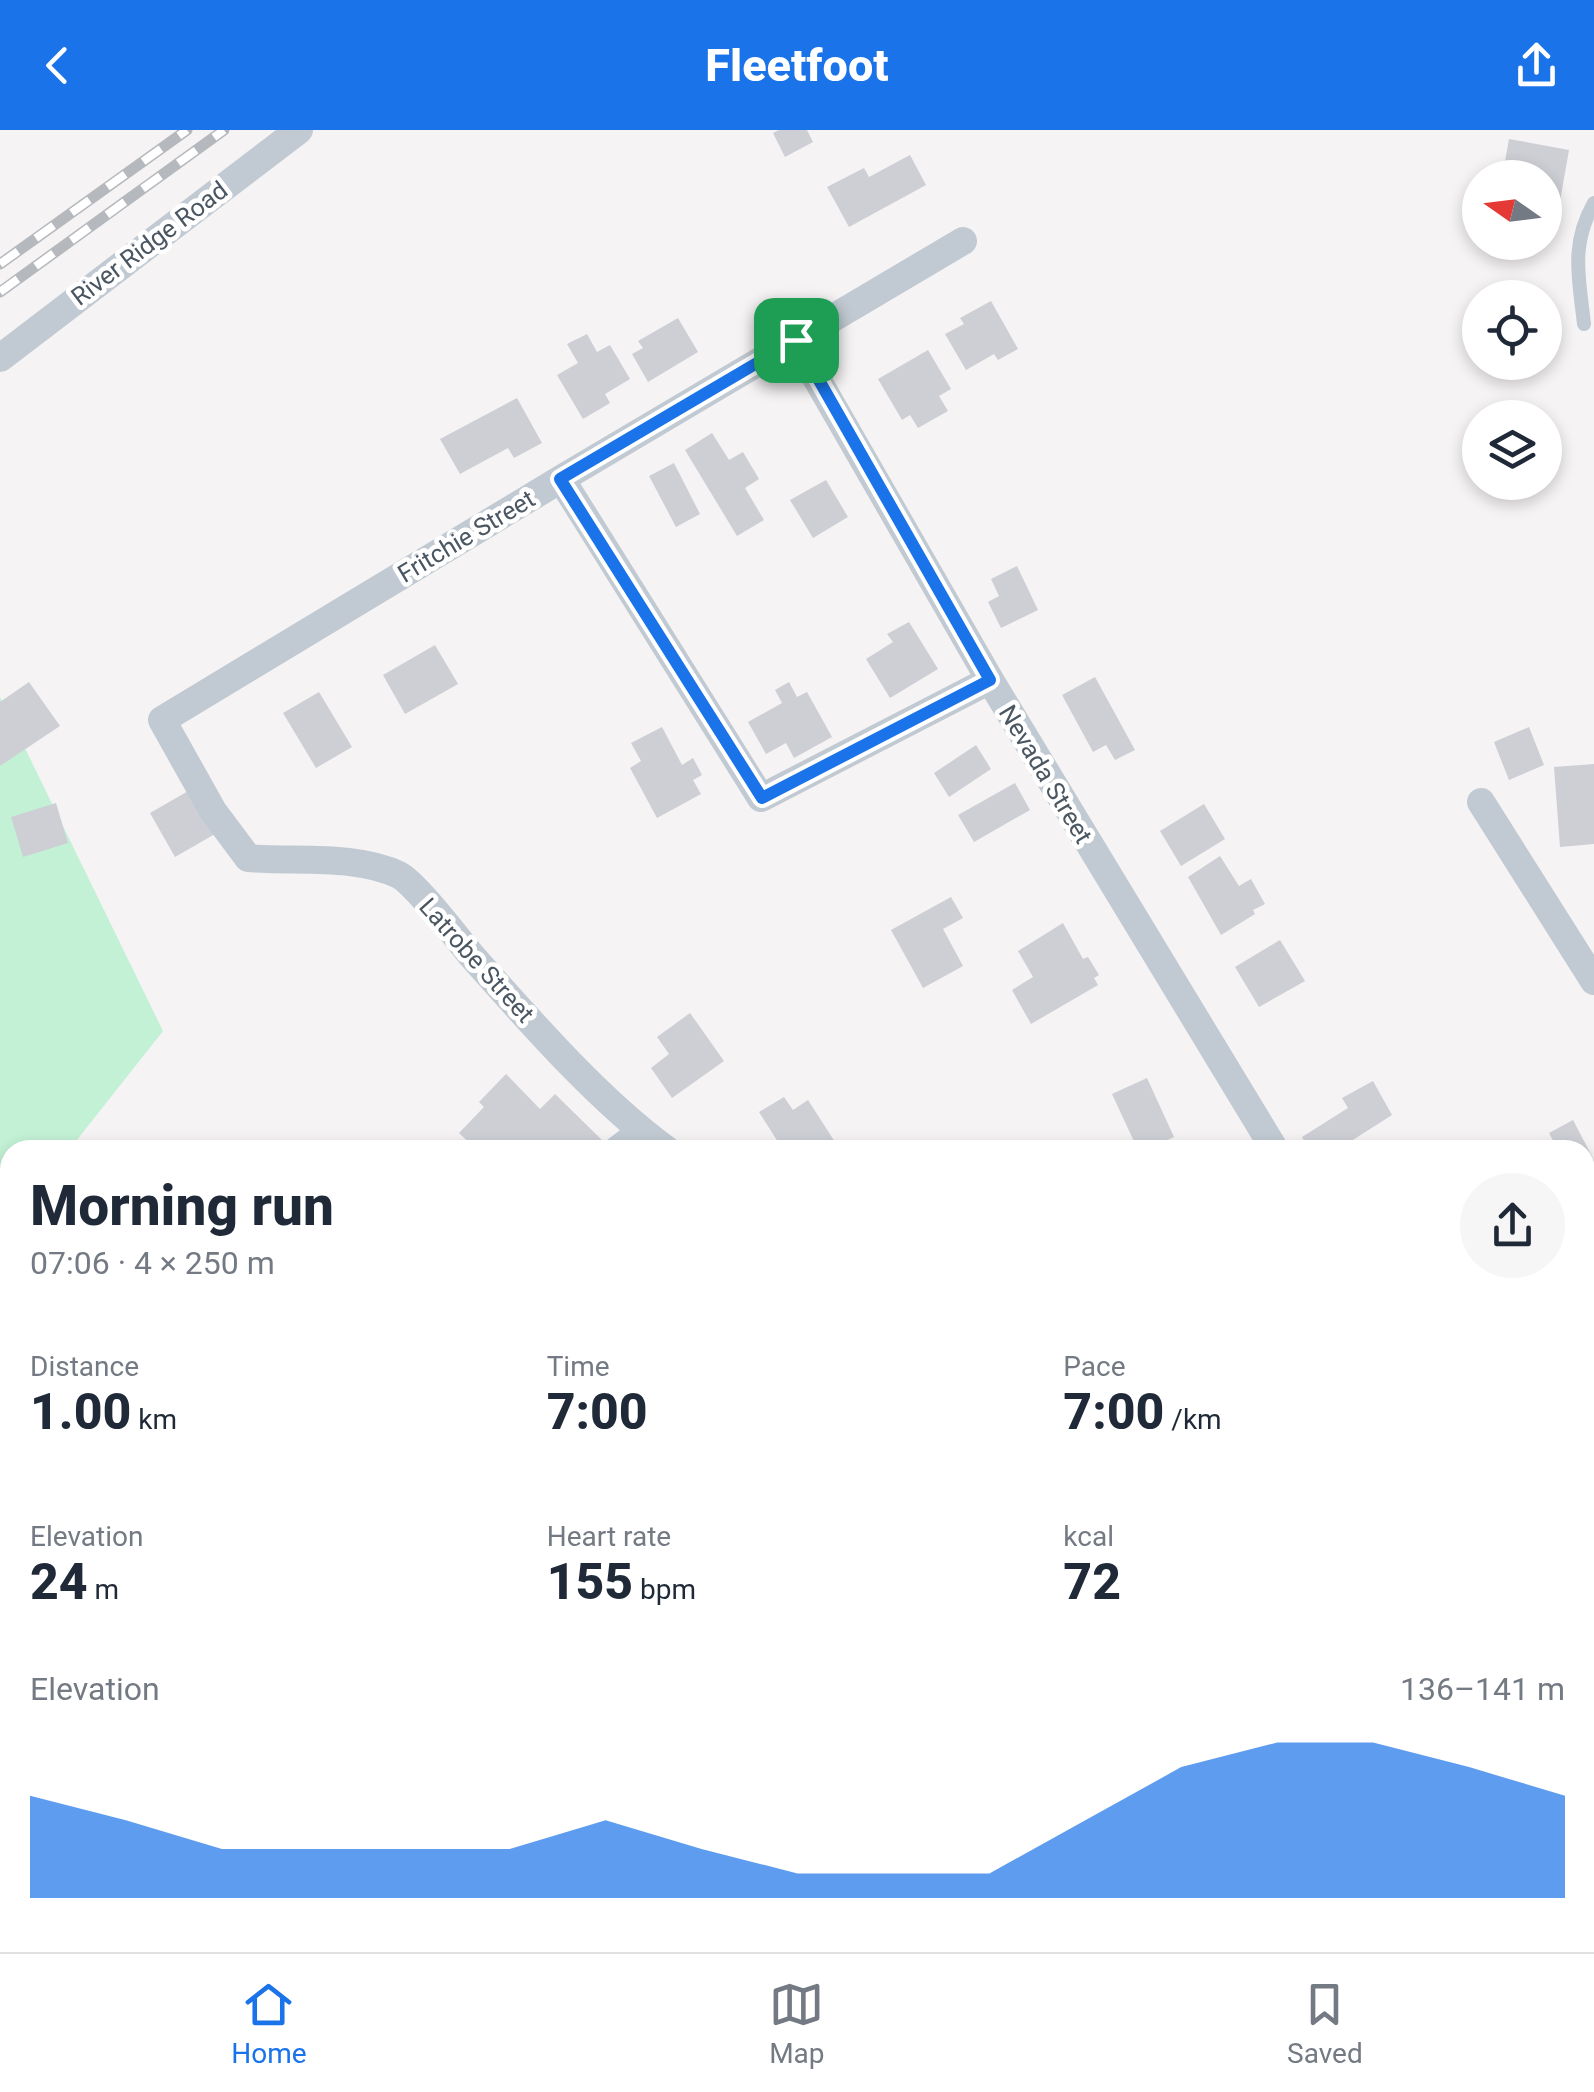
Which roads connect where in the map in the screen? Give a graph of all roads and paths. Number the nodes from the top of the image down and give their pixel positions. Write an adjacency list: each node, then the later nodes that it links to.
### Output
1 (300, 130): 6 (street, River Ridge Road)
2 (1594, 203): 4 (lane)
3 (963, 241): 5 (street, Fritchie Street)
4 (1584, 324)
5 (796, 340): 7 (street, Fritchie Street); 8 (street, Nevada Street)
6 (0, 358)
7 (560, 479): 8 (street); 10 (street, Fritchie Street)
8 (990, 680): 17 (street, Nevada Street)
9 (1481, 802): 12 (street)
10 (248, 858): 14 (street, Latrobe Street)
11 (1594, 927): 12 (street)
12 (1564, 930): 13 (street)
13 (1594, 981)
14 (641, 1132): 15 (street); 16 (street, Latrobe Street)
15 (630, 1140)
16 (653, 1140)
17 (1269, 1140)

